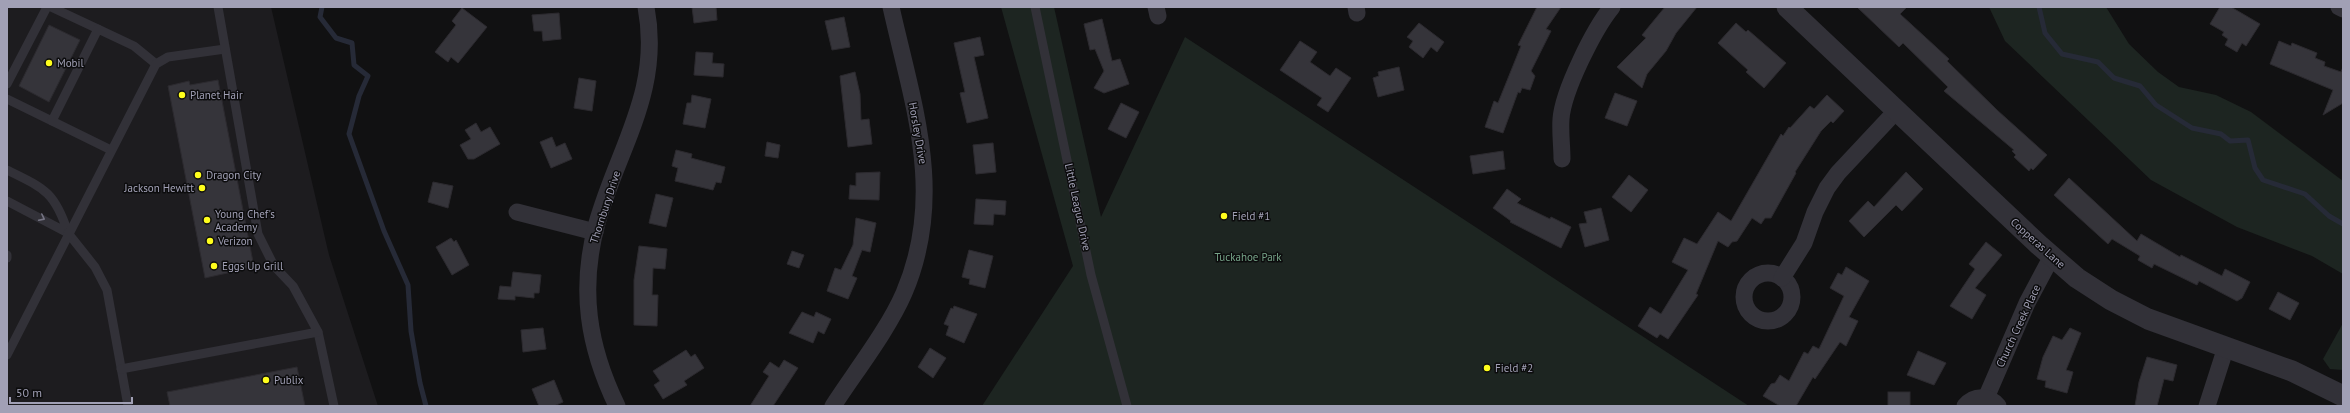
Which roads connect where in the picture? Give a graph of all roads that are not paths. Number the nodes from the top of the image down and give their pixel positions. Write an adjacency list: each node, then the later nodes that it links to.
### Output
1 (47, 7): 14 (lane)
2 (51, 7): 11 (lane)
3 (218, 7): 12 (lane)
4 (646, 7): 23 (street, Thornbury Drive)
5 (891, 7): 38 (street, Horsley Drive)
6 (1035, 7): 39 (lane, Little League Drive)
7 (1612, 7): 19 (street)
8 (1787, 7): 16 (street, Copperas Lane)
9 (2339, 7): 10 (street)
10 (2343, 9)
11 (98, 29): 13 (lane); 17 (lane)
12 (225, 49): 13 (lane); 29 (lane)
13 (156, 64): 18 (lane)
14 (7, 84)
15 (7, 99): 17 (lane)
16 (1897, 110): 26 (street, Copperas Lane); 28 (street)
17 (52, 121): 18 (lane)
18 (111, 150): 24 (lane)
19 (1562, 159)
20 (7, 170): 24 (lane)
21 (7, 200): 24 (lane, one-way to 24)
22 (517, 212): 23 (street)
23 (595, 232): 37 (street, Thornbury Drive)
24 (68, 233): 31 (lane); 32 (lane)
25 (7, 255): 27 (lane)
26 (2052, 256): 30 (street, Copperas Lane); 34 (street, Church Creek Place)
27 (7, 258)
28 (1782, 278)
29 (318, 332): 32 (lane); 36 (lane)
30 (2226, 346): 33 (street, Copperas Lane); 41 (street)
31 (7, 354)
32 (121, 369): 35 (lane)
33 (2343, 396)
34 (1992, 402): 40 (street, Church Creek Place)
35 (128, 406)
36 (334, 406)
37 (617, 406)
38 (833, 406)
39 (1128, 406)
40 (1965, 406)
41 (2207, 406)

